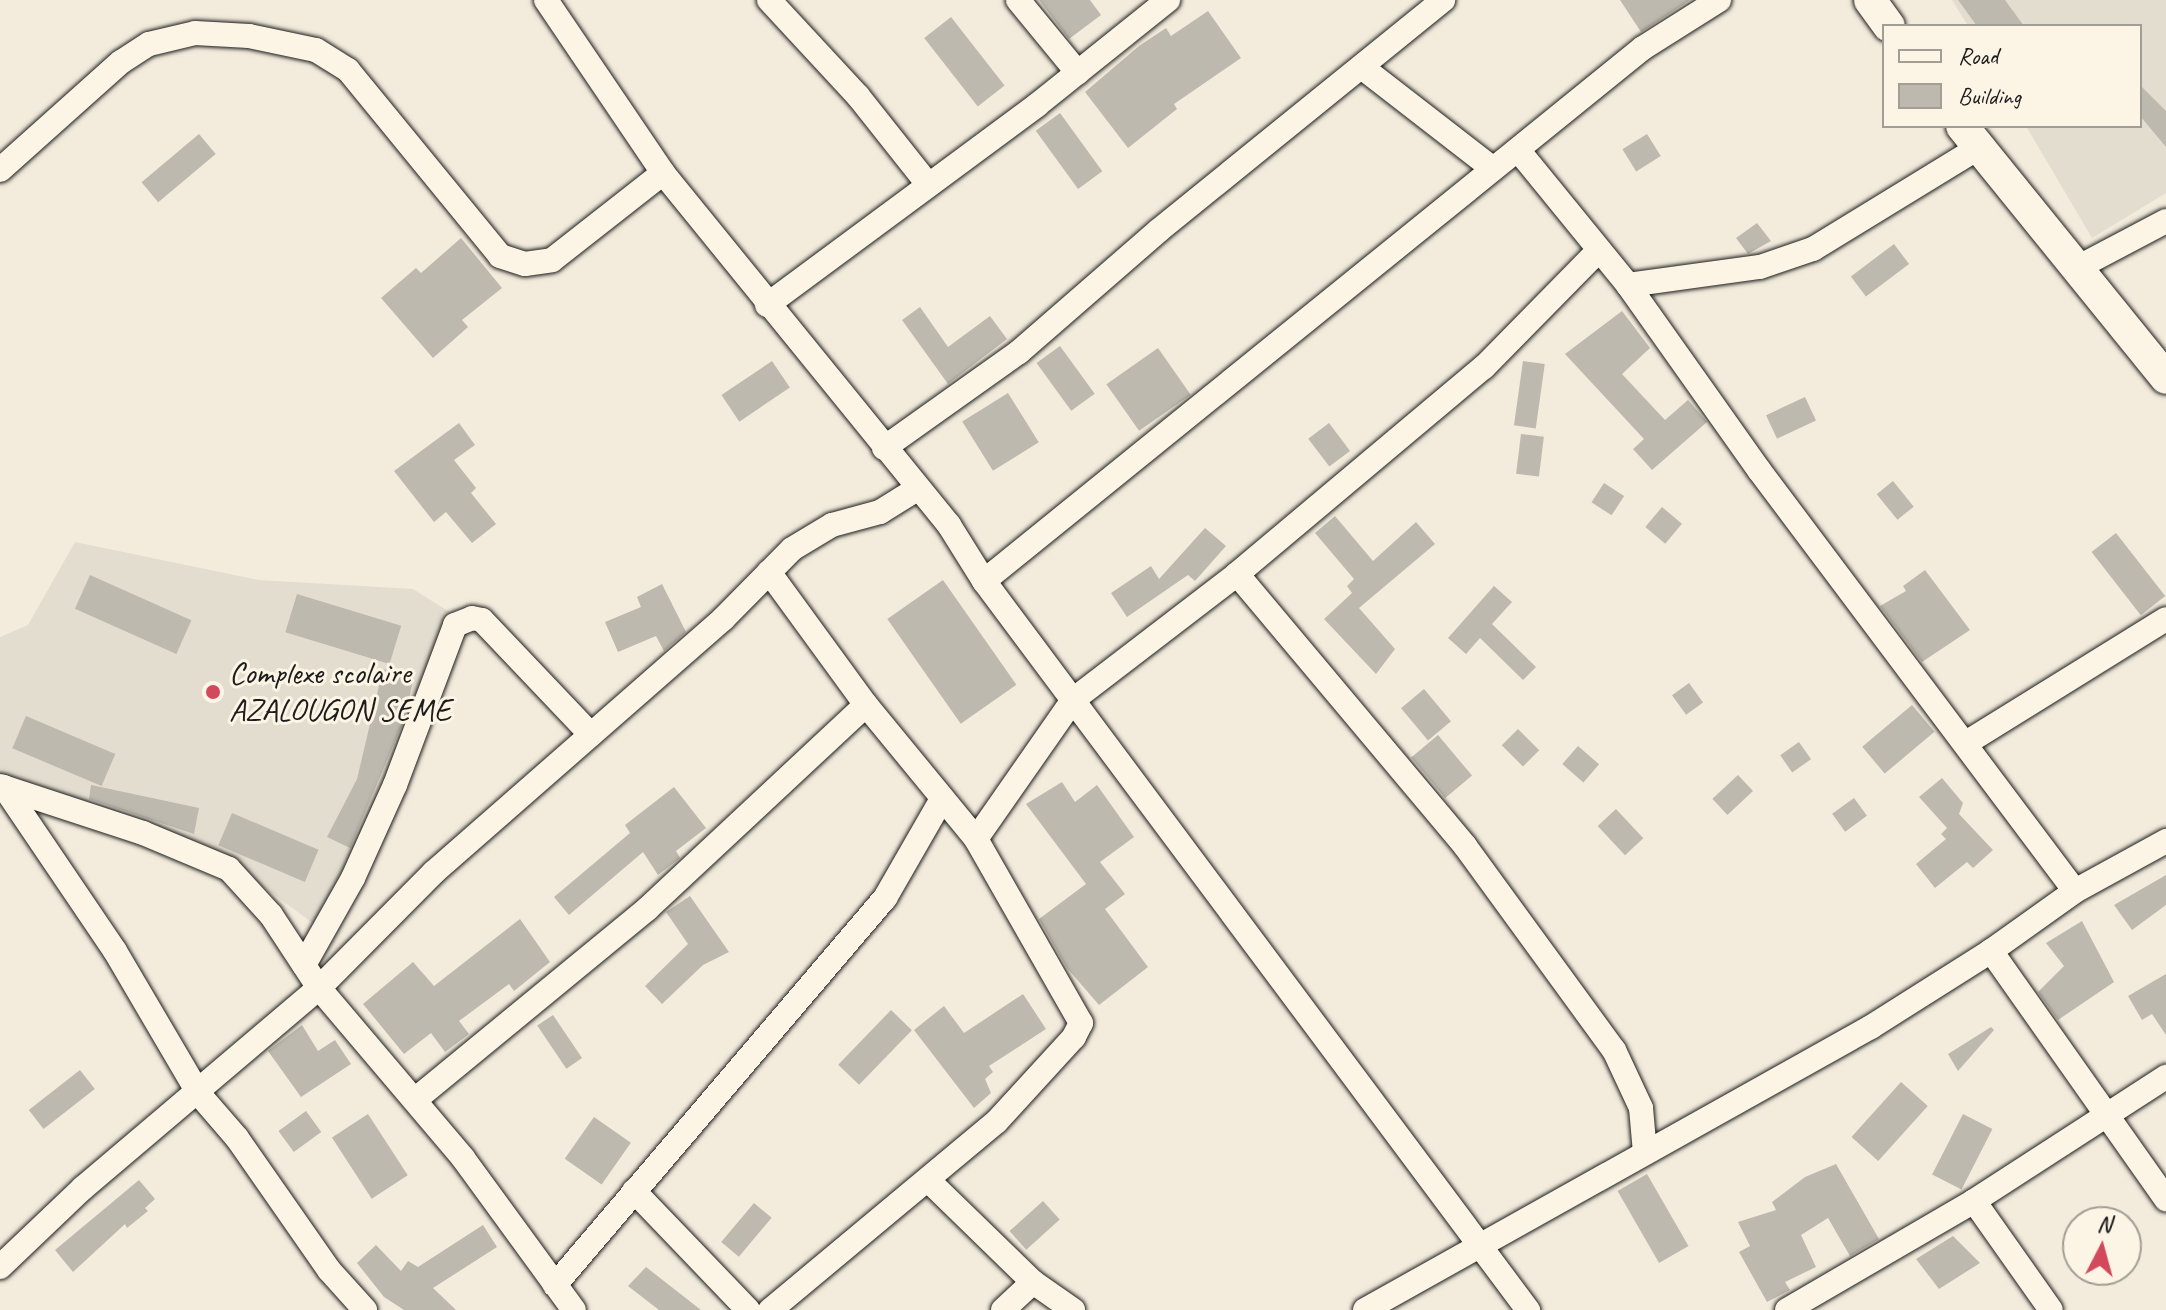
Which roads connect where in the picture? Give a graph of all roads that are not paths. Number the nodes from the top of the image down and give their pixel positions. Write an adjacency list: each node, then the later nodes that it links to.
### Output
1 (546, 0): 15 (street)
2 (769, 0): 16 (street)
3 (1018, 0): 10 (street)
4 (1168, 0): 10 (street)
5 (1443, 0): 9 (street)
6 (1719, 0): 12 (street)
7 (1870, 0): 8 (main road)
8 (1888, 24)
9 (1363, 68): 13 (street); 23 (street)
10 (1078, 73): 16 (street)
11 (1970, 137): 19 (main road); 20 (street)
12 (1518, 150): 13 (street); 18 (street)
13 (1492, 168): 27 (street)
14 (0, 170): 15 (street)
15 (663, 173): 21 (street)
16 (927, 183): 21 (street)
17 (2166, 221): 19 (street)
18 (1599, 250): 20 (street); 26 (street)
19 (2075, 269): 22 (main road)
20 (1628, 285): 32 (street)
21 (767, 305): 23 (street)
22 (2166, 378)
23 (884, 448): 24 (street)
24 (917, 489): 25 (street); 27 (street)
25 (769, 572): 30 (street); 31 (street)
26 (1237, 574): 29 (street); 45 (street)
27 (984, 581): 29 (street)
28 (2166, 619): 32 (street)
29 (1073, 700): 35 (street); 50 (street)
30 (866, 705): 34 (street); 43 (street)
31 (591, 735): 39 (street); 40 (street)
32 (1966, 743): 37 (street)
33 (2, 786): 39 (street); 42 (street)
34 (942, 799): 35 (street); 47 (street)
35 (976, 839): 46 (street)
36 (2166, 841): 37 (street)
37 (2075, 891): 38 (street)
38 (1991, 951): 44 (street); 45 (street)
39 (304, 965): 40 (street)
40 (319, 988): 42 (street); 43 (street)
41 (2166, 1077): 44 (street)
42 (199, 1094): 51 (street); 54 (street)
43 (416, 1099): 53 (street)
44 (2106, 1114): 48 (street); 49 (street)
45 (1645, 1153): 50 (street)
46 (929, 1181): 52 (street); 57 (street)
47 (634, 1191): 53 (street); 56 (street)
48 (2166, 1199)
49 (1974, 1201): 62 (street); 63 (street)
50 (1478, 1245): 60 (street); 61 (street)
51 (0, 1267)
52 (1033, 1282): 58 (street); 59 (street)
53 (555, 1285): 55 (street)
54 (365, 1310)
55 (574, 1310)
56 (748, 1310)
57 (770, 1310)
58 (1003, 1310)
59 (1073, 1310)
60 (1365, 1310)
61 (1528, 1310)
62 (1787, 1310)
63 (2051, 1310)

